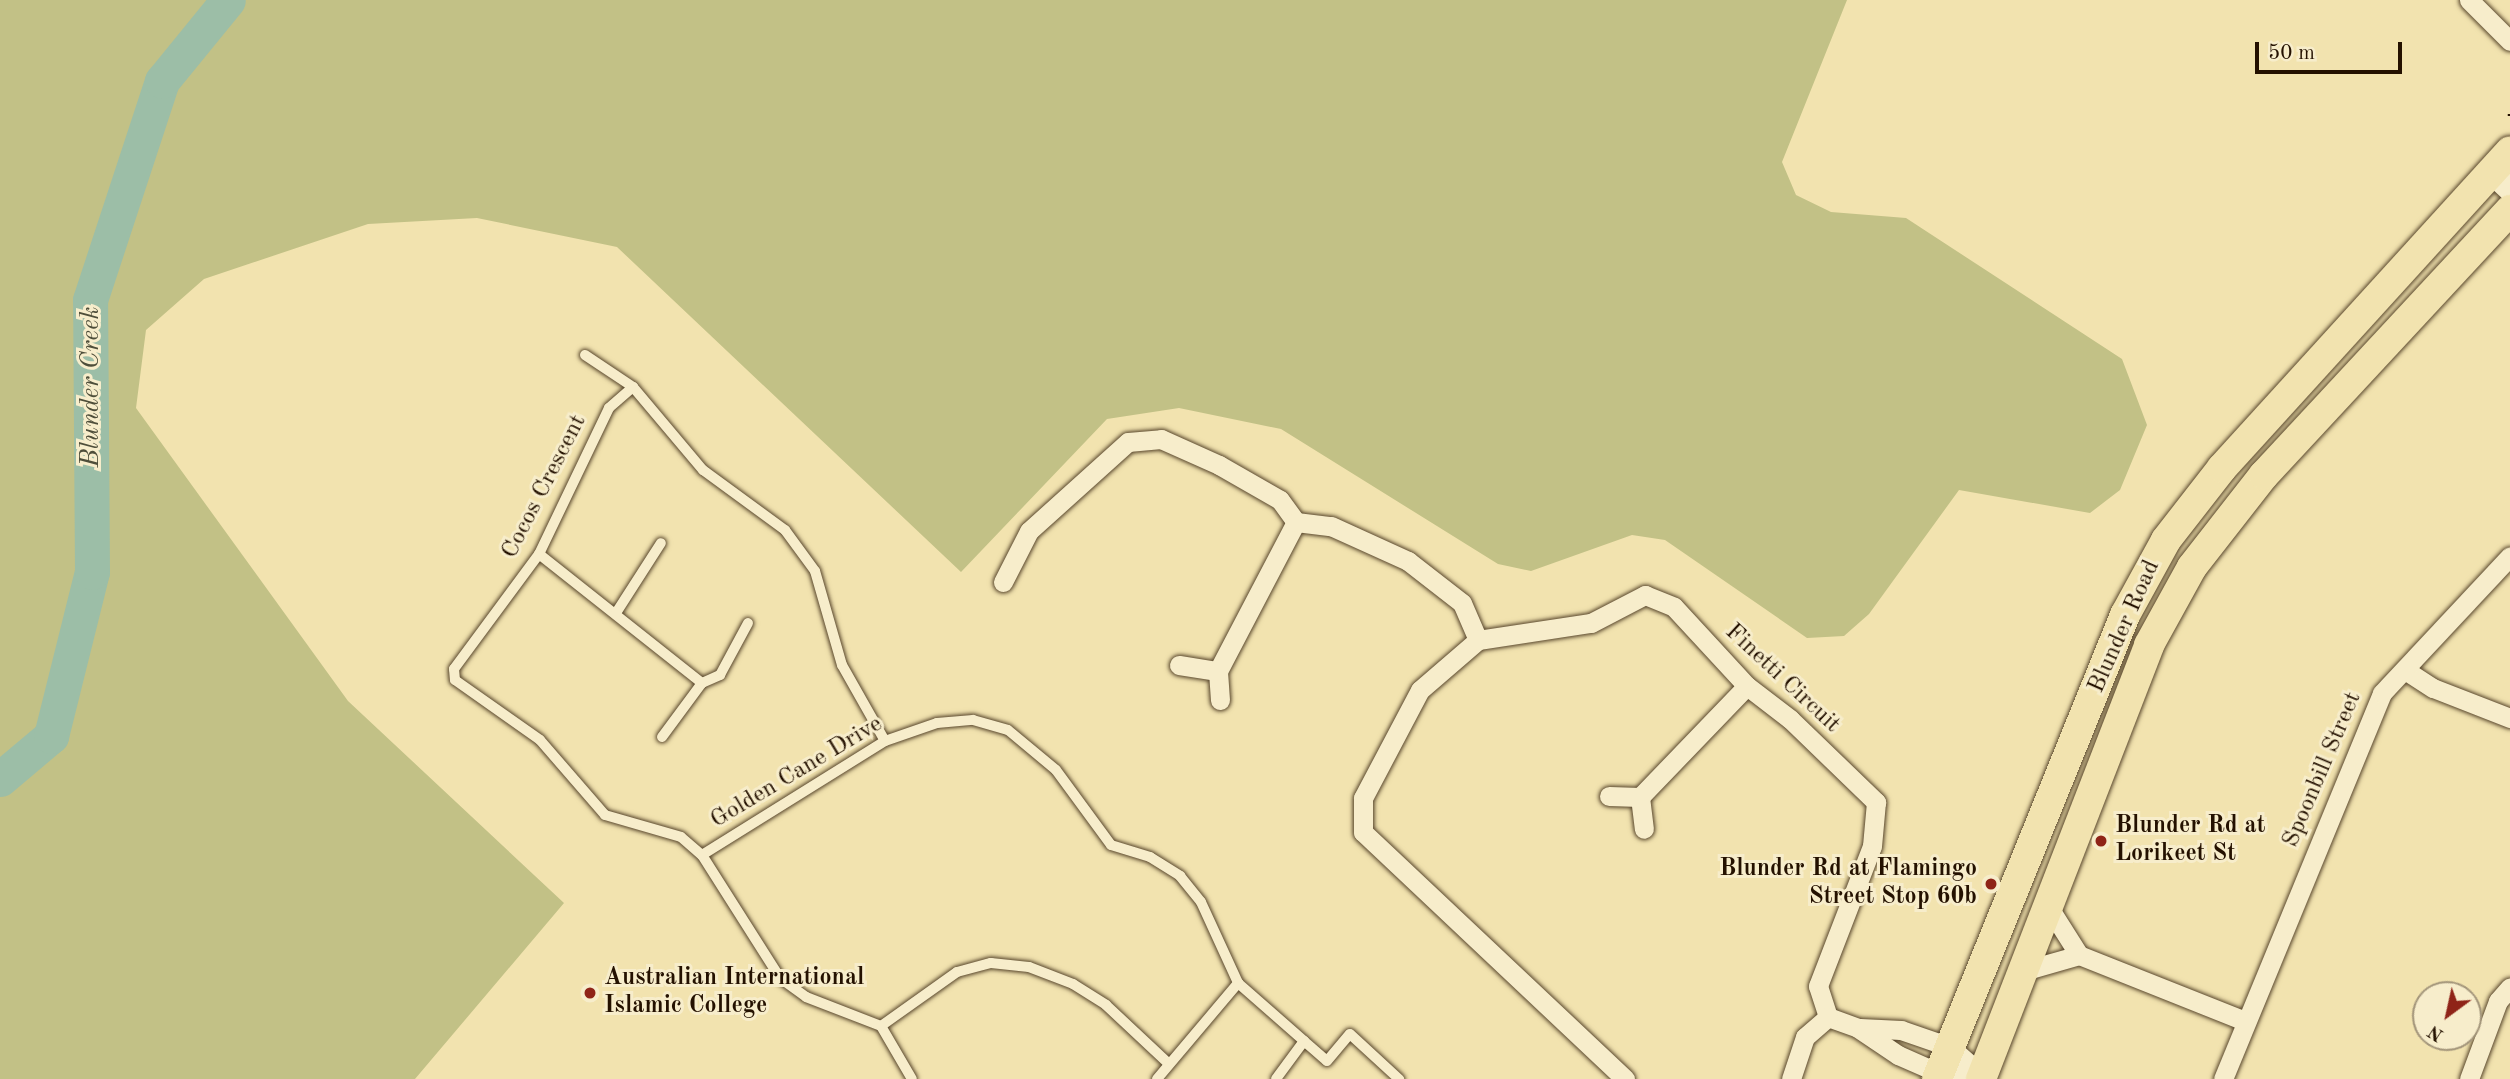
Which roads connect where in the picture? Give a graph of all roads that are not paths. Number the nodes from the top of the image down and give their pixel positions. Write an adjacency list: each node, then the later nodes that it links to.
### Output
1 (2469, 0): 2 (street)
2 (2510, 41)
3 (2504, 171): 39 (main road, Blunder Road)
4 (2510, 211): 28 (main road, Blunder Road)
5 (585, 355): 6 (lane)
6 (633, 387): 9 (lane, Cocos Crescent); 23 (lane)
7 (1296, 522): 11 (street); 14 (street); 17 (street)
8 (661, 543): 12 (lane)
9 (538, 554): 12 (lane); 27 (lane, Cocos Crescent)
10 (2510, 556): 16 (street, Spoonbill Street)
11 (1003, 582)
12 (616, 613): 18 (lane)
13 (748, 623): 18 (lane)
14 (1478, 640): 19 (street, Finetti Circuit); 45 (street)
15 (1179, 665): 17 (street)
16 (2405, 670): 21 (street); 34 (street, Spoonbill Street)
17 (1218, 671): 20 (street)
18 (702, 683): 22 (lane)
19 (1747, 687): 25 (street); 33 (street, Finetti Circuit)
20 (1220, 700)
21 (2510, 718)
22 (662, 737)
23 (885, 741): 27 (lane, Golden Cane Drive); 31 (lane, Golden Cane Drive)
24 (1609, 796): 25 (street)
25 (1640, 797): 26 (street)
26 (1644, 829)
27 (702, 855): 35 (lane, Cocos Crescent)
28 (2048, 906): 29 (street); 30 (main road, Blunder Road)
29 (2078, 955): 30 (street); 34 (street)
30 (2023, 971): 40 (main road, Blunder Road)
31 (1238, 983): 37 (lane, Golden Cane Drive); 38 (lane)
32 (2510, 987): 48 (street)
33 (1828, 1017): 36 (street); 46 (street)
34 (2245, 1021): 47 (street, Spoonbill Street)
35 (881, 1026): 38 (lane); 41 (lane)
36 (1858, 1028): 39 (street); 39 (street)
37 (1304, 1041): 43 (lane); 44 (lane, Golden Cane Drive)
38 (1170, 1064): 42 (lane)
39 (1942, 1067): 40 (street); 40 (street)
40 (1981, 1077)
41 (912, 1079)
42 (1157, 1079)
43 (1276, 1079)
44 (1399, 1079)
45 (1625, 1079)
46 (1791, 1079)
47 (2223, 1079)
48 (2469, 1079)

